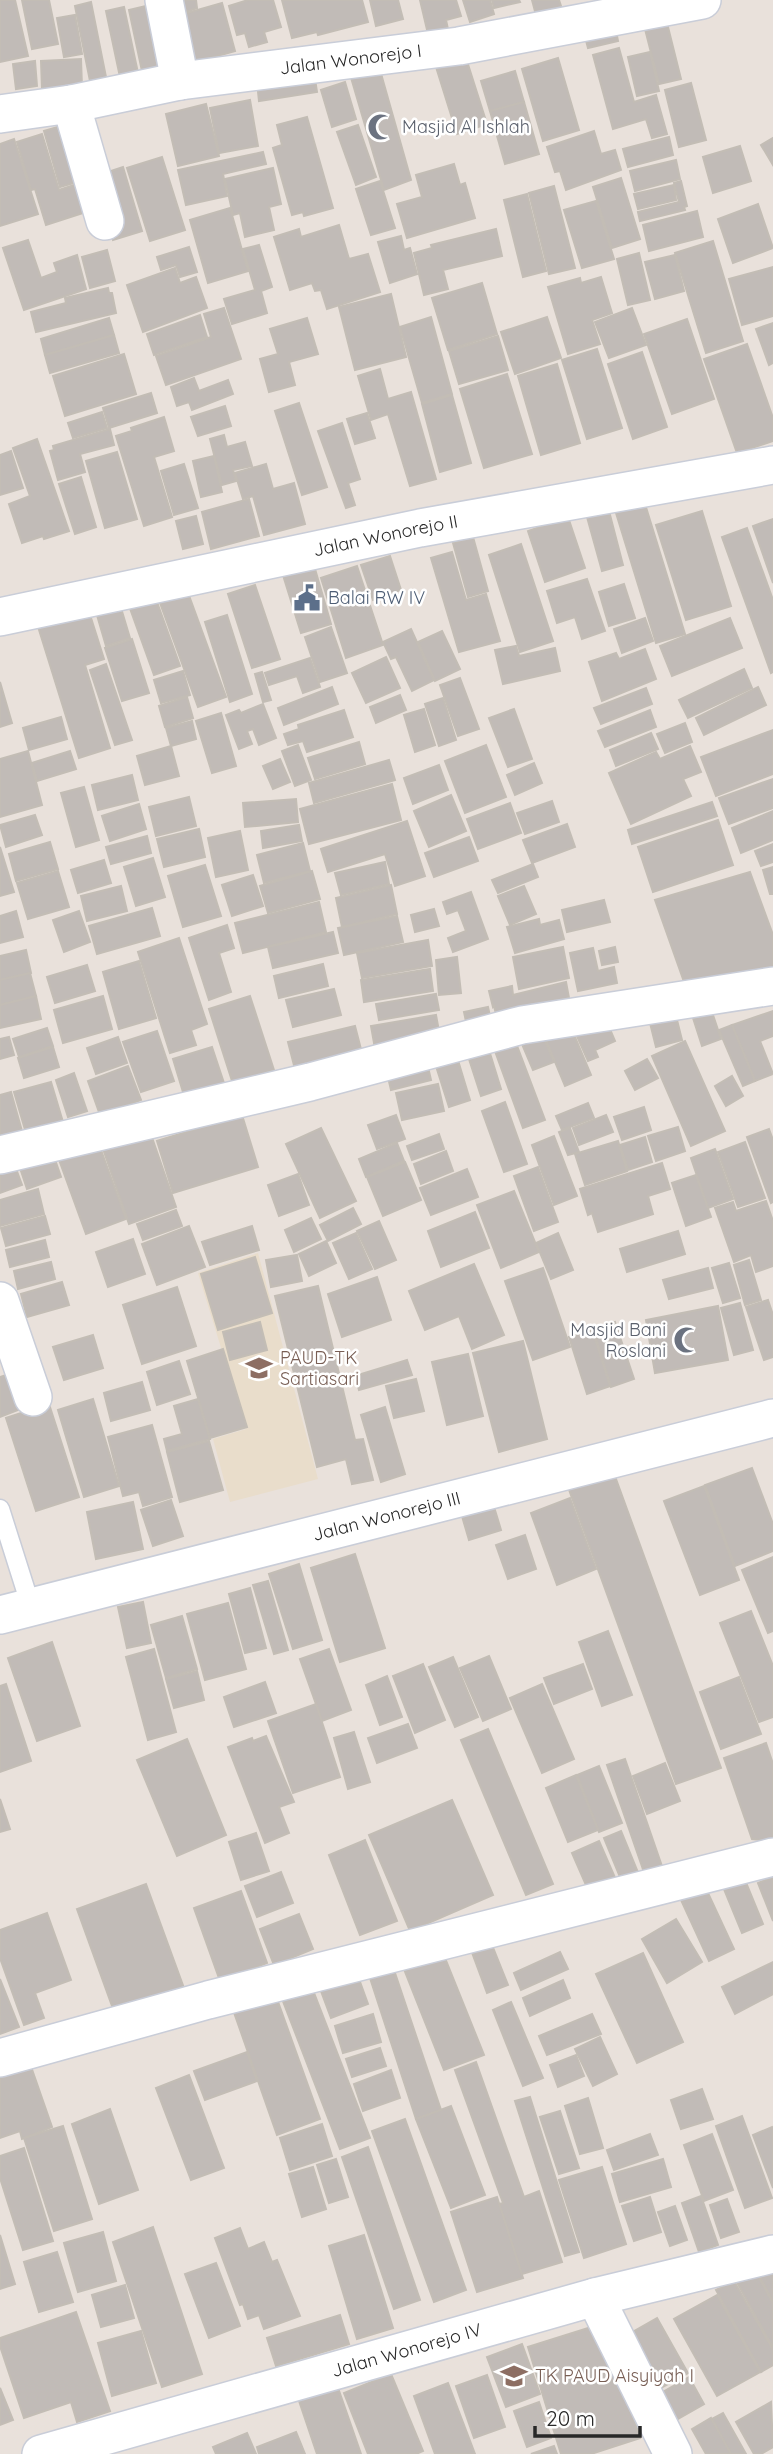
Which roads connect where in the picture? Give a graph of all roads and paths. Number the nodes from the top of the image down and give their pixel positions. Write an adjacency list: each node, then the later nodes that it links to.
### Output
1 (164, 0): 3 (street)
2 (702, 0): 3 (street, Jalan Wonorejo I)
3 (180, 81): 4 (street, Jalan Wonorejo I)
4 (71, 104): 5 (street, Jalan Wonorejo I); 6 (street)
5 (0, 114)
6 (105, 221)
7 (773, 465): 8 (street, Jalan Wonorejo II)
8 (0, 617)
9 (773, 986): 10 (street)
10 (0, 1155)
11 (0, 1301): 12 (street)
12 (33, 1396)
13 (773, 1418): 15 (street, Jalan Wonorejo III)
14 (0, 1509): 15 (lane)
15 (15, 1611)
16 (773, 1857): 17 (street)
17 (0, 2058)
18 (773, 2254): 19 (street, Jalan Wonorejo IV)
19 (595, 2297): 20 (street, Jalan Wonorejo IV); 22 (street)
20 (129, 2442): 21 (street, Jalan Wonorejo IV)
21 (41, 2454)
22 (673, 2454)

